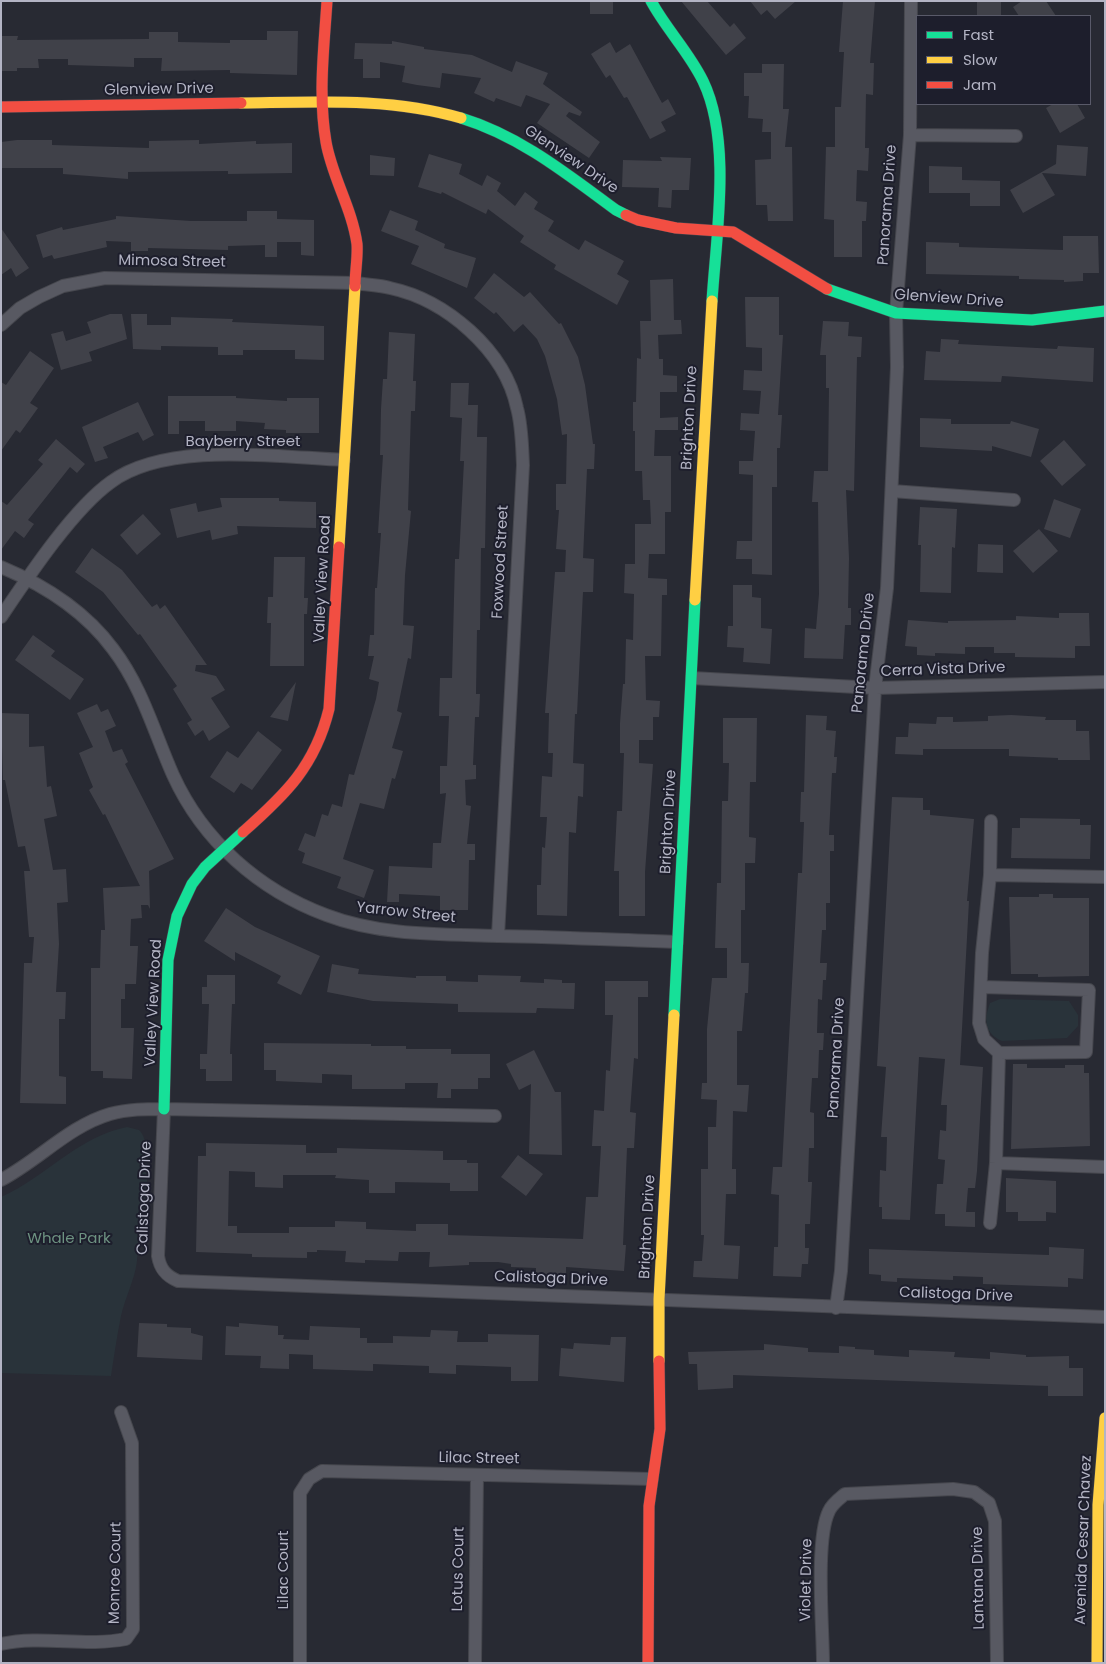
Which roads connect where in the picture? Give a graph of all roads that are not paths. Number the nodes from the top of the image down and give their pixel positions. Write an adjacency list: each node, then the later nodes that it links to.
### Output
1 (327, 1): 4 (street, Valley View Road)
2 (651, 1): 8 (street, Brighton Drive)
3 (911, 1): 6 (street, Panorama Drive)
4 (322, 102): 5 (street, Glenview Drive); 8 (street, Glenview Drive); 9 (street, Valley View Road)
5 (1, 107)
6 (910, 135): 7 (street); 11 (street, Panorama Drive)
7 (1016, 136)
8 (715, 230): 11 (street, Glenview Drive); 19 (street, Brighton Drive)
9 (356, 283): 12 (street, Mimosa Street); 13 (street, Valley View Road); 26 (street, Foxwood Street)
10 (1105, 311): 11 (street, Glenview Drive)
11 (896, 313): 14 (street, Panorama Drive)
12 (1, 325)
13 (344, 460): 17 (street, Bayberry Street); 23 (street, Valley View Road)
14 (892, 490): 15 (street); 21 (street, Panorama Drive)
15 (1014, 500)
16 (1, 567): 17 (street, Yarrow Street)
17 (28, 578): 18 (street, Bayberry Street); 23 (street, Yarrow Street)
18 (1, 617)
19 (692, 678): 21 (street, Cerra Vista Drive); 27 (street, Brighton Drive)
20 (1105, 682): 21 (street, Cerra Vista Drive)
21 (875, 688): 37 (street, Panorama Drive)
22 (991, 821): 24 (street)
23 (223, 850): 26 (street, Yarrow Street); 30 (street, Valley View Road)
24 (990, 875): 25 (street); 28 (street)
25 (1105, 877)
26 (498, 936): 27 (street, Yarrow Street)
27 (677, 942): 36 (street, Brighton Drive)
28 (981, 987): 29 (street); 29 (street)
29 (999, 1053): 32 (street)
30 (164, 1108): 31 (street); 34 (street); 36 (street, Calistoga Drive)
31 (495, 1116)
32 (996, 1163): 33 (street); 35 (street)
33 (1105, 1168)
34 (1, 1180)
35 (990, 1223)
36 (659, 1300): 37 (street, Calistoga Drive); 43 (street, Brighton Drive)
37 (836, 1308): 38 (street, Calistoga Drive)
38 (1105, 1318)
39 (121, 1412): 45 (street, Monroe Court)
40 (1105, 1418): 51 (street, Avenida Cesar Chavez)
41 (477, 1475): 42 (street, Lilac Street); 43 (street, Lilac Street); 47 (street, Lotus Court)
42 (309, 1479): 46 (street, Lilac Court)
43 (652, 1479): 48 (street, Brighton Drive)
44 (836, 1502): 49 (street, Violet Drive); 50 (street, Lantana Drive)
45 (1, 1644)
46 (300, 1663)
47 (475, 1663)
48 (648, 1663)
49 (823, 1663)
50 (997, 1663)
51 (1097, 1663)

